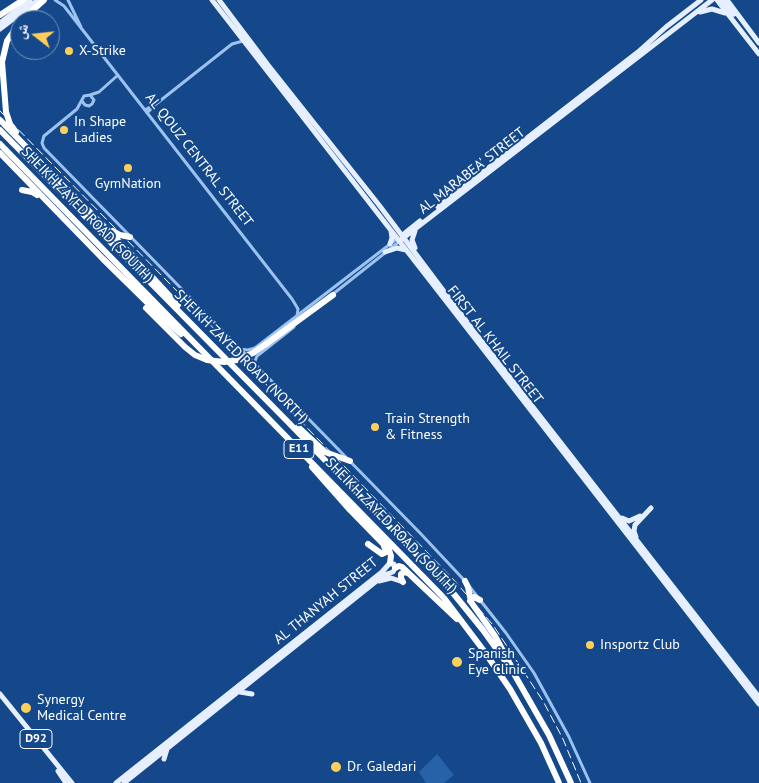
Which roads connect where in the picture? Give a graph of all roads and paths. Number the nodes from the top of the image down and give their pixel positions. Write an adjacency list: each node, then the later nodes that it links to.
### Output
1 (23, 0): 17 (highway)
2 (30, 0): 21 (main road)
3 (48, 0): 15 (street)
4 (55, 0): 24 (street, AL QOUZ CENTRAL STREET)
5 (68, 0): 24 (street, AL QOUZ CENTRAL STREET)
6 (212, 0): 23 (main road, FIRST AL KHAIL STREET)
7 (219, 0): 48 (main road, FIRST AL KHAIL STREET)
8 (699, 0): 49 (main road, AL MARABEA' STREET)
9 (706, 0): 19 (main road)
10 (712, 0): 19 (main road, AL MARABEA' STREET)
11 (717, 0): 18 (main road)
12 (722, 0): 20 (main road)
13 (727, 0): 20 (main road)
14 (731, 0): 20 (main road)
15 (41, 1): 16 (highway); 22 (main road)
16 (32, 10)
17 (0, 15)
18 (728, 15): 19 (main road); 29 (main road)
19 (689, 18): 49 (main road, AL MARABEA' STREET)
20 (741, 19): 27 (main road)
21 (0, 23)
22 (0, 29)
23 (237, 31): 26 (main road, FIRST AL KHAIL STREET); 28 (street)
24 (84, 32): 30 (street, AL QOUZ CENTRAL STREET)
25 (10, 35): 42 (highway)
26 (245, 42): 28 (street); 48 (main road, FIRST AL KHAIL STREET)
27 (759, 43)
28 (232, 44): 37 (street)
29 (759, 54)
30 (119, 77): 31 (street); 37 (street, AL QOUZ CENTRAL STREET)
31 (99, 92): 32 (street); 33 (street)
32 (90, 95): 33 (street); 34 (street)
33 (94, 100): 35 (street)
34 (82, 101): 35 (street); 36 (street)
35 (88, 106): 36 (street)
36 (77, 109): 50 (street)
37 (146, 111): 44 (street, AL QOUZ CENTRAL STREET)
38 (0, 120): 42 (highway)
39 (0, 130): 62 (highway, SHEIKH ZAYED ROAD (NORTH) / E11)
40 (0, 144): 64 (highway, SHEIKH ZAYED ROAD (SOUTH) / E11)
41 (0, 155): 45 (highway)
42 (36, 156): 47 (highway)
43 (22, 190): 45 (highway)
44 (217, 202): 46 (street); 57 (street, AL QOUZ CENTRAL STREET)
45 (50, 205): 56 (highway)
46 (215, 207)
47 (89, 211): 50 (highway); 62 (highway)
48 (393, 227): 49 (main road); 51 (main road, FIRST AL KHAIL STREET); 52 (main road)
49 (415, 227): 51 (main road, AL MARABEA' STREET); 55 (main road)
50 (130, 237): 65 (street)
51 (400, 238): 52 (street, AL MARABEA' STREET); 53 (main road, FIRST AL KHAIL STREET); 54 (street, AL MARABEA' STREET); 55 (main road, FIRST AL KHAIL STREET)
52 (390, 244): 61 (street, AL MARABEA' STREET)
53 (406, 250): 54 (main road); 96 (main road, FIRST AL KHAIL STREET)
54 (385, 252): 59 (street, AL MARABEA' STREET)
55 (419, 258): 74 (main road, FIRST AL KHAIL STREET)
56 (103, 259): 59 (highway, bridge); 64 (highway)
57 (262, 259): 58 (street); 60 (street, AL QOUZ CENTRAL STREET)
58 (261, 266)
59 (333, 294): 67 (street, AL MARABEA' STREET)
60 (295, 303): 61 (street); 63 (street, AL QOUZ CENTRAL STREET)
61 (309, 307): 63 (street, AL MARABEA' STREET)
62 (182, 316): 69 (highway, SHEIKH ZAYED ROAD (NORTH) / E11)
63 (297, 316): 66 (street, AL MARABEA' STREET)
64 (193, 340): 70 (highway, SHEIKH ZAYED ROAD (SOUTH) / E11)
65 (240, 348): 66 (street); 68 (street)
66 (255, 348): 67 (street)
67 (258, 356): 68 (street)
68 (256, 366): 71 (street)
69 (288, 422): 71 (highway); 89 (highway, SHEIKH ZAYED ROAD (NORTH) / E11)
70 (308, 459): 76 (highway); 87 (highway, SHEIKH ZAYED ROAD (SOUTH) / E11)
71 (350, 461): 80 (street)
72 (651, 508): 75 (main road)
73 (640, 516): 74 (main road)
74 (619, 517): 75 (main road, FIRST AL KHAIL STREET)
75 (638, 542): 94 (main road, FIRST AL KHAIL STREET)
76 (382, 543): 77 (highway); 78 (highway)
77 (368, 544)
78 (393, 566): 79 (highway); 81 (main road, AL THANYAH STREET); 86 (main road, AL THANYAH STREET)
79 (408, 573): 82 (highway); 87 (highway)
80 (465, 581): 83 (street); 84 (highway)
81 (376, 582): 82 (main road); 90 (main road, AL THANYAH STREET)
82 (404, 582)
83 (480, 600): 84 (highway); 106 (street)
84 (470, 601): 89 (highway)
85 (311, 623): 86 (main road)
86 (318, 623): 88 (main road, AL THANYAH STREET)
87 (464, 624): 104 (highway, SHEIKH ZAYED ROAD (SOUTH) / E11)
88 (265, 664): 90 (main road); 97 (main road, AL THANYAH STREET)
89 (513, 672): 105 (highway, SHEIKH ZAYED ROAD (NORTH) / E11)
90 (246, 686): 91 (main road, AL THANYAH STREET)
91 (239, 692): 93 (main road); 98 (main road, AL THANYAH STREET)
92 (0, 694): 101 (main road, D92)
93 (252, 694)
94 (759, 697)
95 (0, 699): 101 (main road, D92)
96 (759, 704)
97 (200, 716): 98 (main road); 102 (main road, AL THANYAH STREET)
98 (194, 727): 99 (main road, AL THANYAH STREET)
99 (167, 749): 100 (main road); 103 (main road, AL THANYAH STREET)
100 (164, 760)
101 (69, 783)
102 (117, 783)
103 (124, 783)
104 (559, 783)
105 (571, 783)
106 (590, 783)

